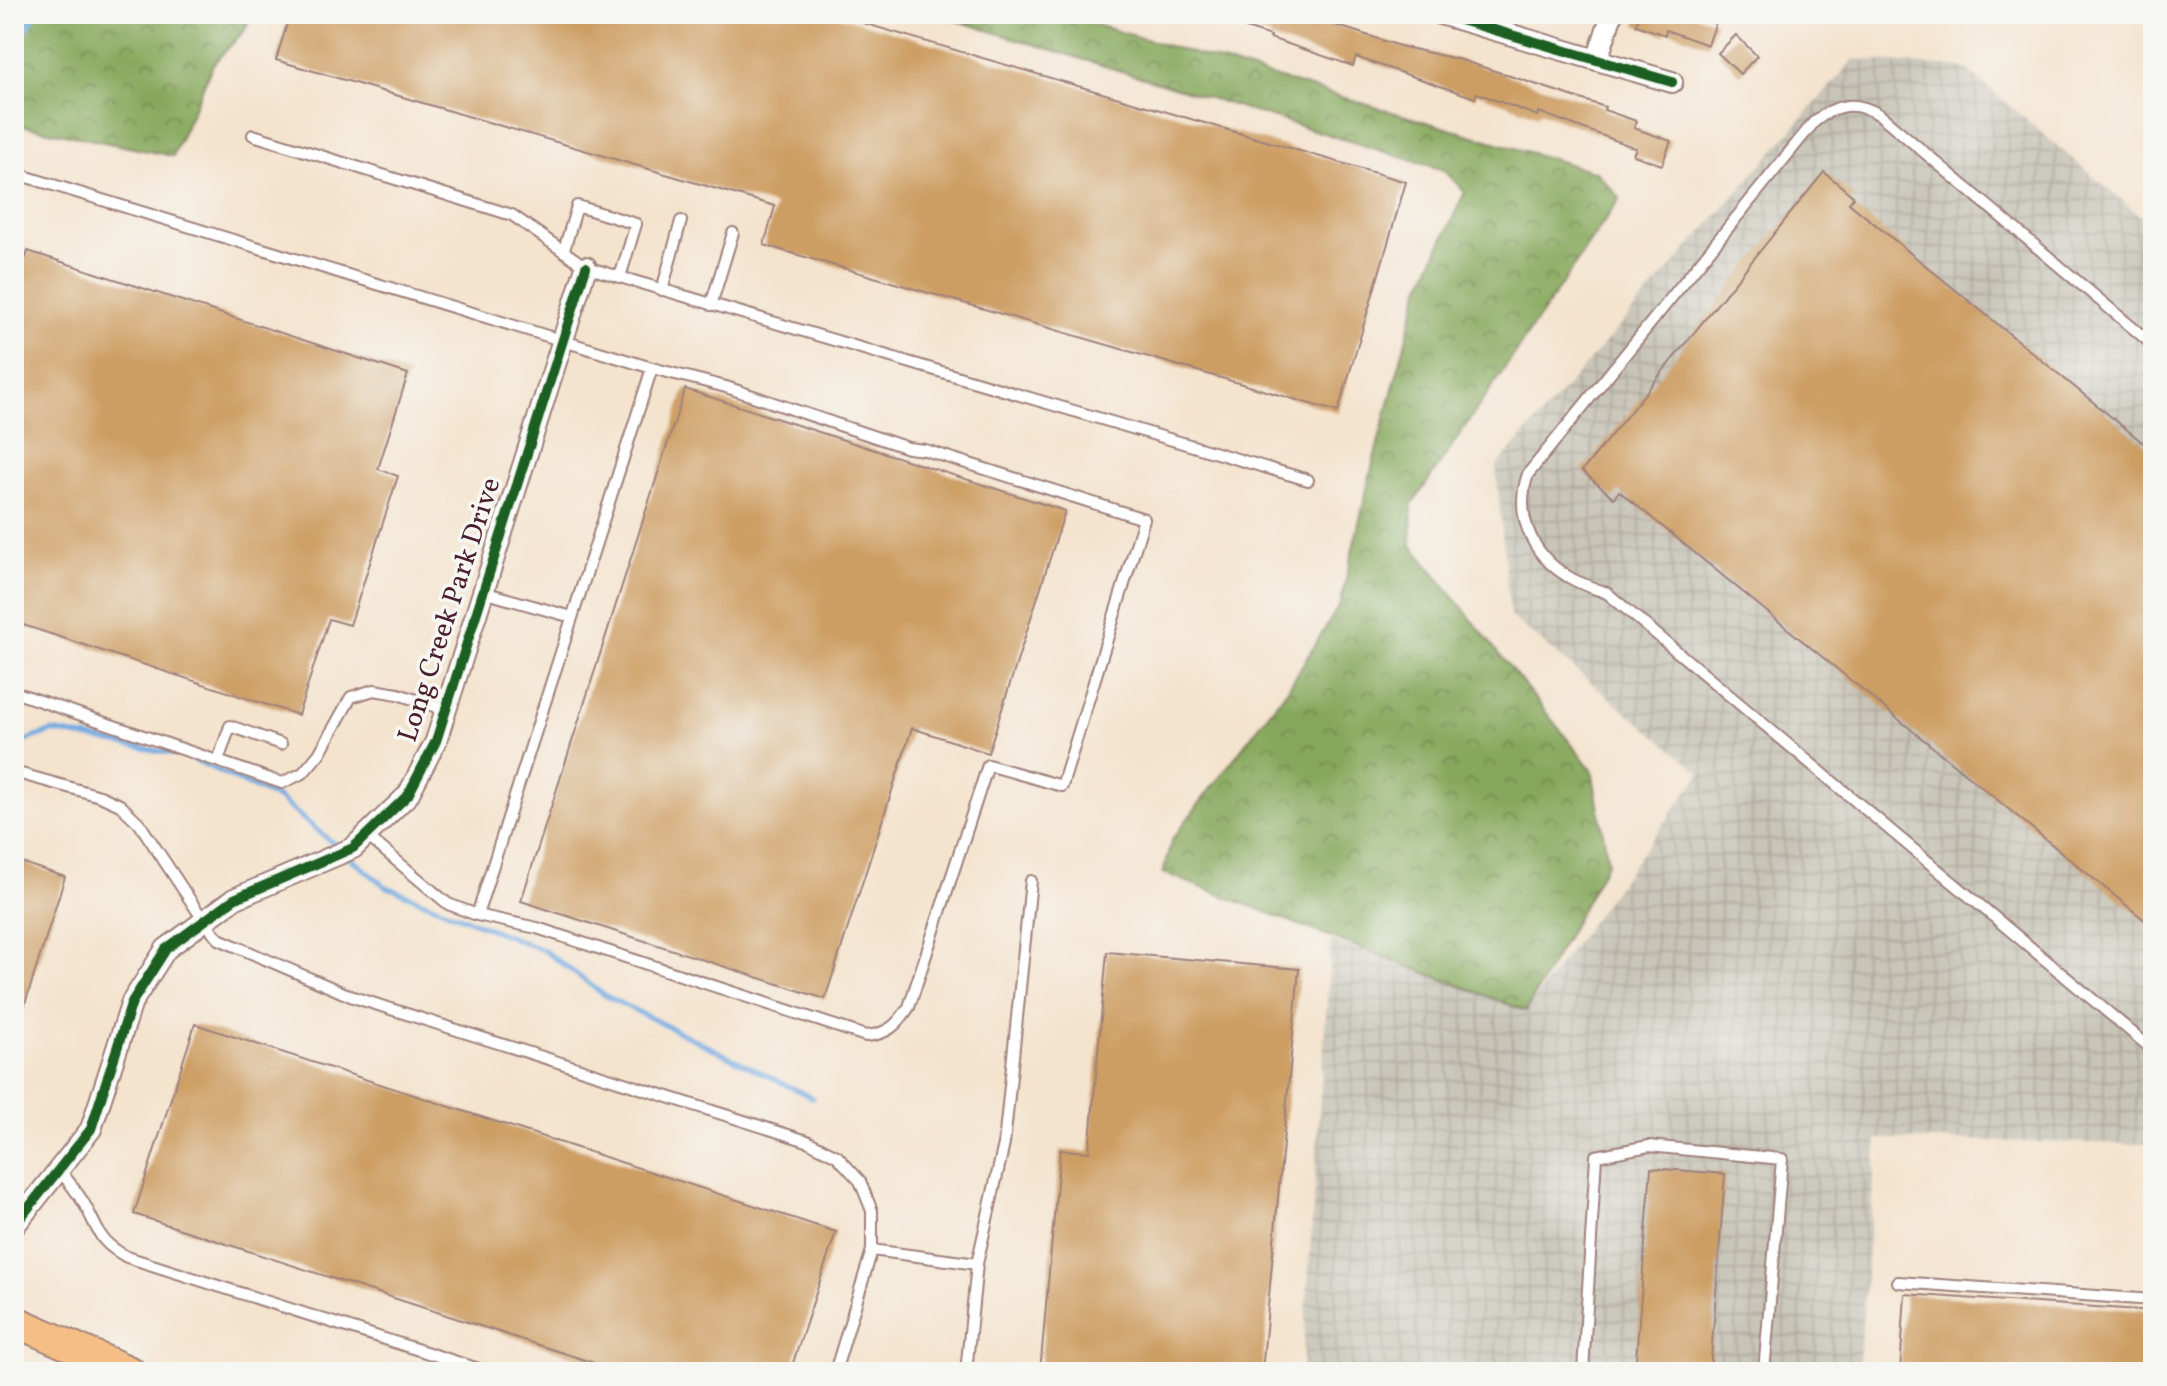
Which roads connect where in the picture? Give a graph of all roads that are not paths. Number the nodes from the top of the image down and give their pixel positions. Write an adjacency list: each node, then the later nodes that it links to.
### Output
1 (1440, 14): 3 (street)
2 (1612, 14): 3 (street)
3 (1597, 60): 4 (street)
4 (1672, 82)
5 (253, 135): 9 (lane)
6 (14, 173): 14 (lane)
7 (681, 221): 12 (lane)
8 (733, 233): 13 (lane)
9 (564, 250): 10 (lane); 11 (lane)
10 (586, 267): 11 (lane); 14 (street, Long Creek Park Drive)
11 (620, 277): 12 (lane)
12 (662, 290): 13 (lane)
13 (711, 305): 17 (lane)
14 (562, 340): 16 (lane); 18 (street, Long Creek Park Drive)
15 (2153, 345): 29 (lane)
16 (652, 368): 19 (lane); 27 (lane)
17 (1308, 480)
18 (483, 592): 19 (lane); 21 (street, Long Creek Park Drive)
19 (572, 617): 27 (lane)
20 (14, 692): 23 (lane)
21 (446, 710): 23 (lane); 25 (street, Long Creek Park Drive)
22 (281, 744): 23 (lane)
23 (218, 761)
24 (14, 772): 28 (lane)
25 (366, 835): 27 (lane); 28 (street, Long Creek Park Drive)
26 (1031, 881): 33 (lane)
27 (477, 915)
28 (204, 921): 30 (street, Long Creek Park Drive); 32 (lane)
29 (2153, 1050)
30 (59, 1169): 31 (street, Long Creek Park Drive); 38 (lane)
31 (14, 1226)
32 (872, 1250): 33 (lane); 39 (lane)
33 (977, 1264): 40 (lane)
34 (1898, 1282): 35 (lane)
35 (2153, 1300)
36 (14, 1321): 37 (main road)
37 (130, 1372)
38 (488, 1372)
39 (835, 1372)
40 (966, 1372)
41 (1583, 1372): 42 (lane)
42 (1764, 1372)

